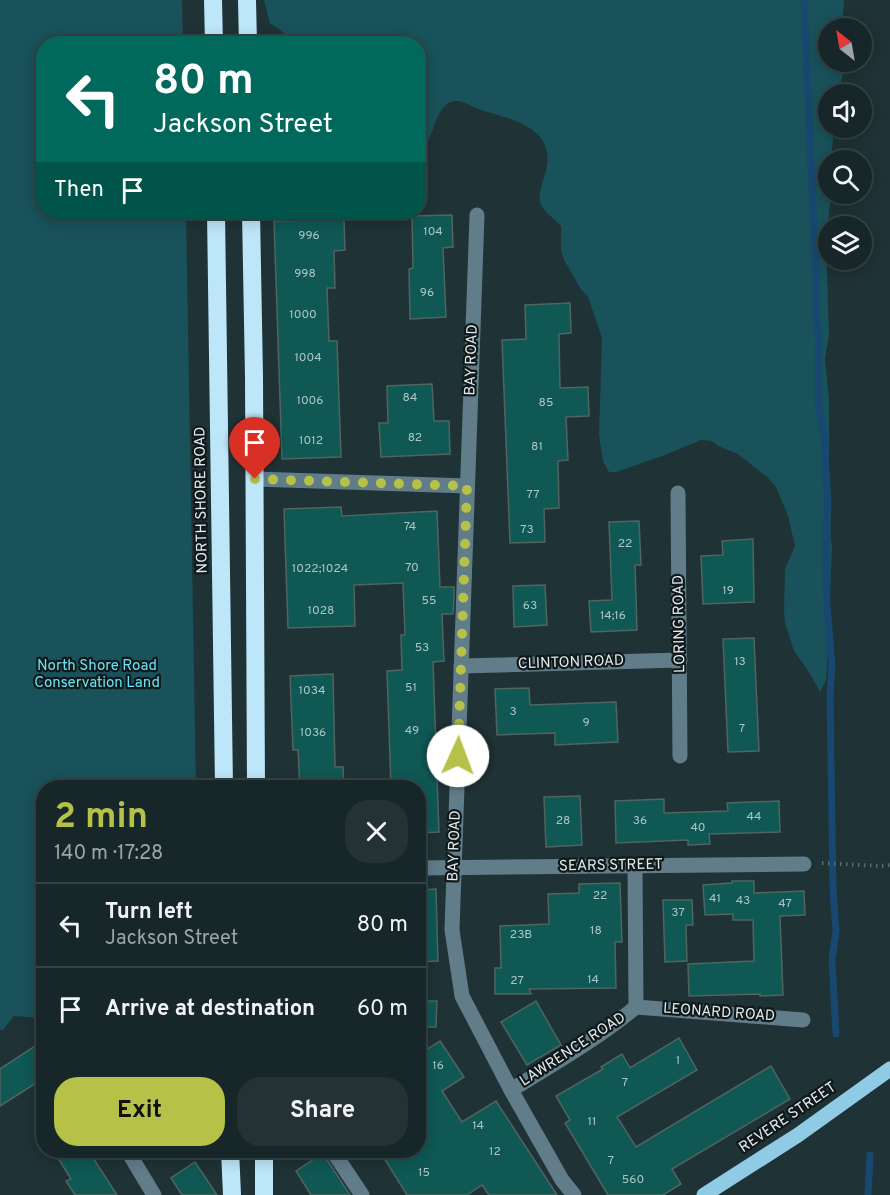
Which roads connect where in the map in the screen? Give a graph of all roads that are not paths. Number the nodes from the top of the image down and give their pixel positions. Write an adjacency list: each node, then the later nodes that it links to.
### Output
1 (213, 0): 3 (highway)
2 (248, 0): 4 (highway)
3 (214, 36)
4 (248, 36)
5 (477, 215): 9 (street, BAY ROAD)
6 (216, 219): 14 (highway, NORTH SHORE ROAD)
7 (251, 219): 8 (highway)
8 (255, 479): 9 (street); 15 (highway)
9 (467, 486): 12 (street, BAY ROAD)
10 (678, 493): 11 (street, LORING ROAD)
11 (680, 660): 12 (street, CLINTON ROAD); 13 (street, LORING ROAD)
12 (461, 666): 19 (street, BAY ROAD)
13 (680, 756)
14 (224, 780)
15 (256, 780)
16 (811, 863): 17 (street, SEARS STREET)
17 (635, 866): 19 (street, SEARS STREET); 20 (street, LAWRENCE ROAD)
18 (426, 868): 19 (street, SEARS STREET)
19 (454, 868): 23 (street, BAY ROAD)
20 (636, 1007): 21 (street, LEONARD ROAD); 23 (street, LAWRENCE ROAD)
21 (802, 1020)
22 (890, 1069): 33 (main road, REVERE STREET)
23 (511, 1090): 32 (street, BAY ROAD)
24 (131, 1158): 28 (street)
25 (230, 1158): 29 (highway)
26 (264, 1158): 30 (highway)
27 (337, 1158): 31 (street)
28 (154, 1195)
29 (232, 1195)
30 (264, 1195)
31 (362, 1195)
32 (574, 1195)
33 (704, 1195)

